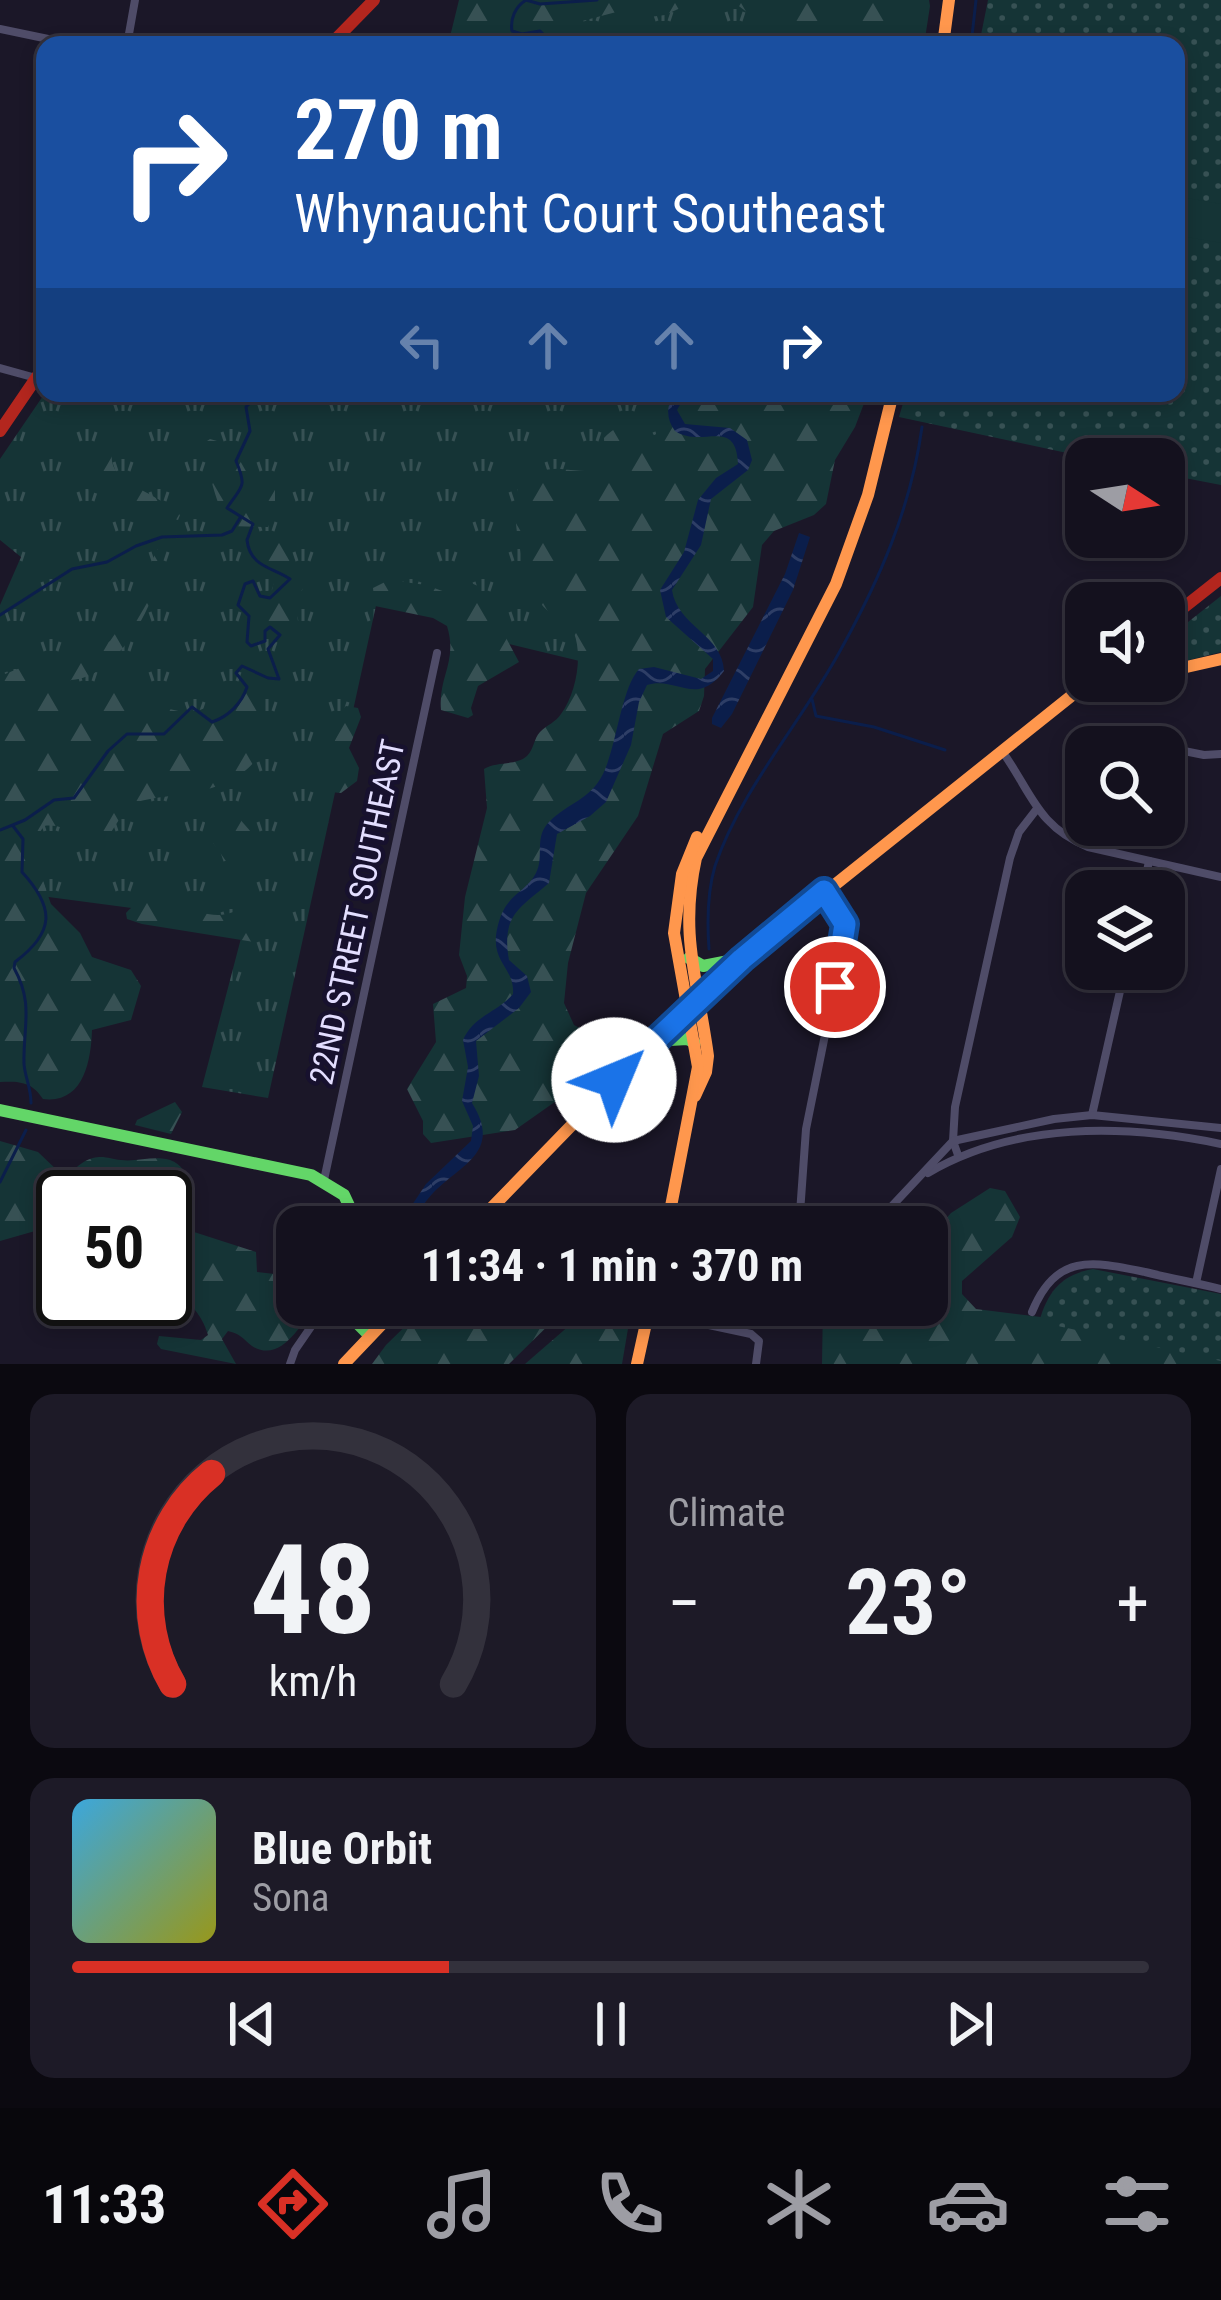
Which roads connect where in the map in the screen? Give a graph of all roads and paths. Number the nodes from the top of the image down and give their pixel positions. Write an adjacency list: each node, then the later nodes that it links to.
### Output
1 (135, 0): 6 (street)
2 (374, 0): 7 (street)
3 (949, 0): 8 (street)
4 (0, 29): 5 (street)
5 (36, 36)
6 (129, 36)
7 (339, 36)
8 (944, 36)
9 (0, 368): 10 (street)
10 (36, 378): 12 (street)
11 (891, 402): 19 (street)
12 (0, 431)
13 (1221, 578): 14 (street)
14 (1185, 606)
15 (437, 653): 43 (street, 22ND STREET SOUTHEAST)
16 (1221, 659): 17 (street)
17 (1185, 668)
18 (1065, 701): 20 (street)
19 (751, 747): 28 (street); 31 (street)
20 (1002, 751): 23 (street); 27 (street)
21 (1185, 751): 22 (street)
22 (1221, 754)
23 (1036, 810): 24 (street); 38 (street)
24 (1149, 861): 25 (street); 26 (street)
25 (1147, 870)
26 (1221, 877)
27 (824, 891): 29 (street); 47 (street)
28 (686, 956): 29 (street); 31 (street)
29 (742, 959): 31 (street)
30 (1120, 990): 36 (street)
31 (692, 1005): 32 (street); 33 (street); 34 (street)
32 (654, 1041): 33 (street); 45 (street)
33 (695, 1043): 34 (street)
34 (695, 1096): 46 (street)
35 (0, 1110): 43 (street)
36 (1093, 1115): 37 (street); 38 (street)
37 (1221, 1127)
38 (953, 1141): 40 (street); 42 (street)
39 (1221, 1144): 40 (street)
40 (958, 1155): 42 (street)
41 (1221, 1169): 49 (street)
42 (921, 1177): 48 (street)
43 (324, 1180): 44 (street)
44 (351, 1206)
45 (493, 1206)
46 (671, 1206)
47 (800, 1206)
48 (891, 1206)
49 (1196, 1283): 50 (street); 51 (street)
50 (1221, 1289)
51 (1032, 1312)
52 (310, 1326): 58 (street)
53 (361, 1326): 57 (street)
54 (380, 1326): 57 (street)
55 (645, 1326): 60 (street)
56 (720, 1326): 61 (street)
57 (370, 1336): 59 (street)
58 (290, 1364)
59 (344, 1364)
60 (637, 1364)
61 (756, 1364)

